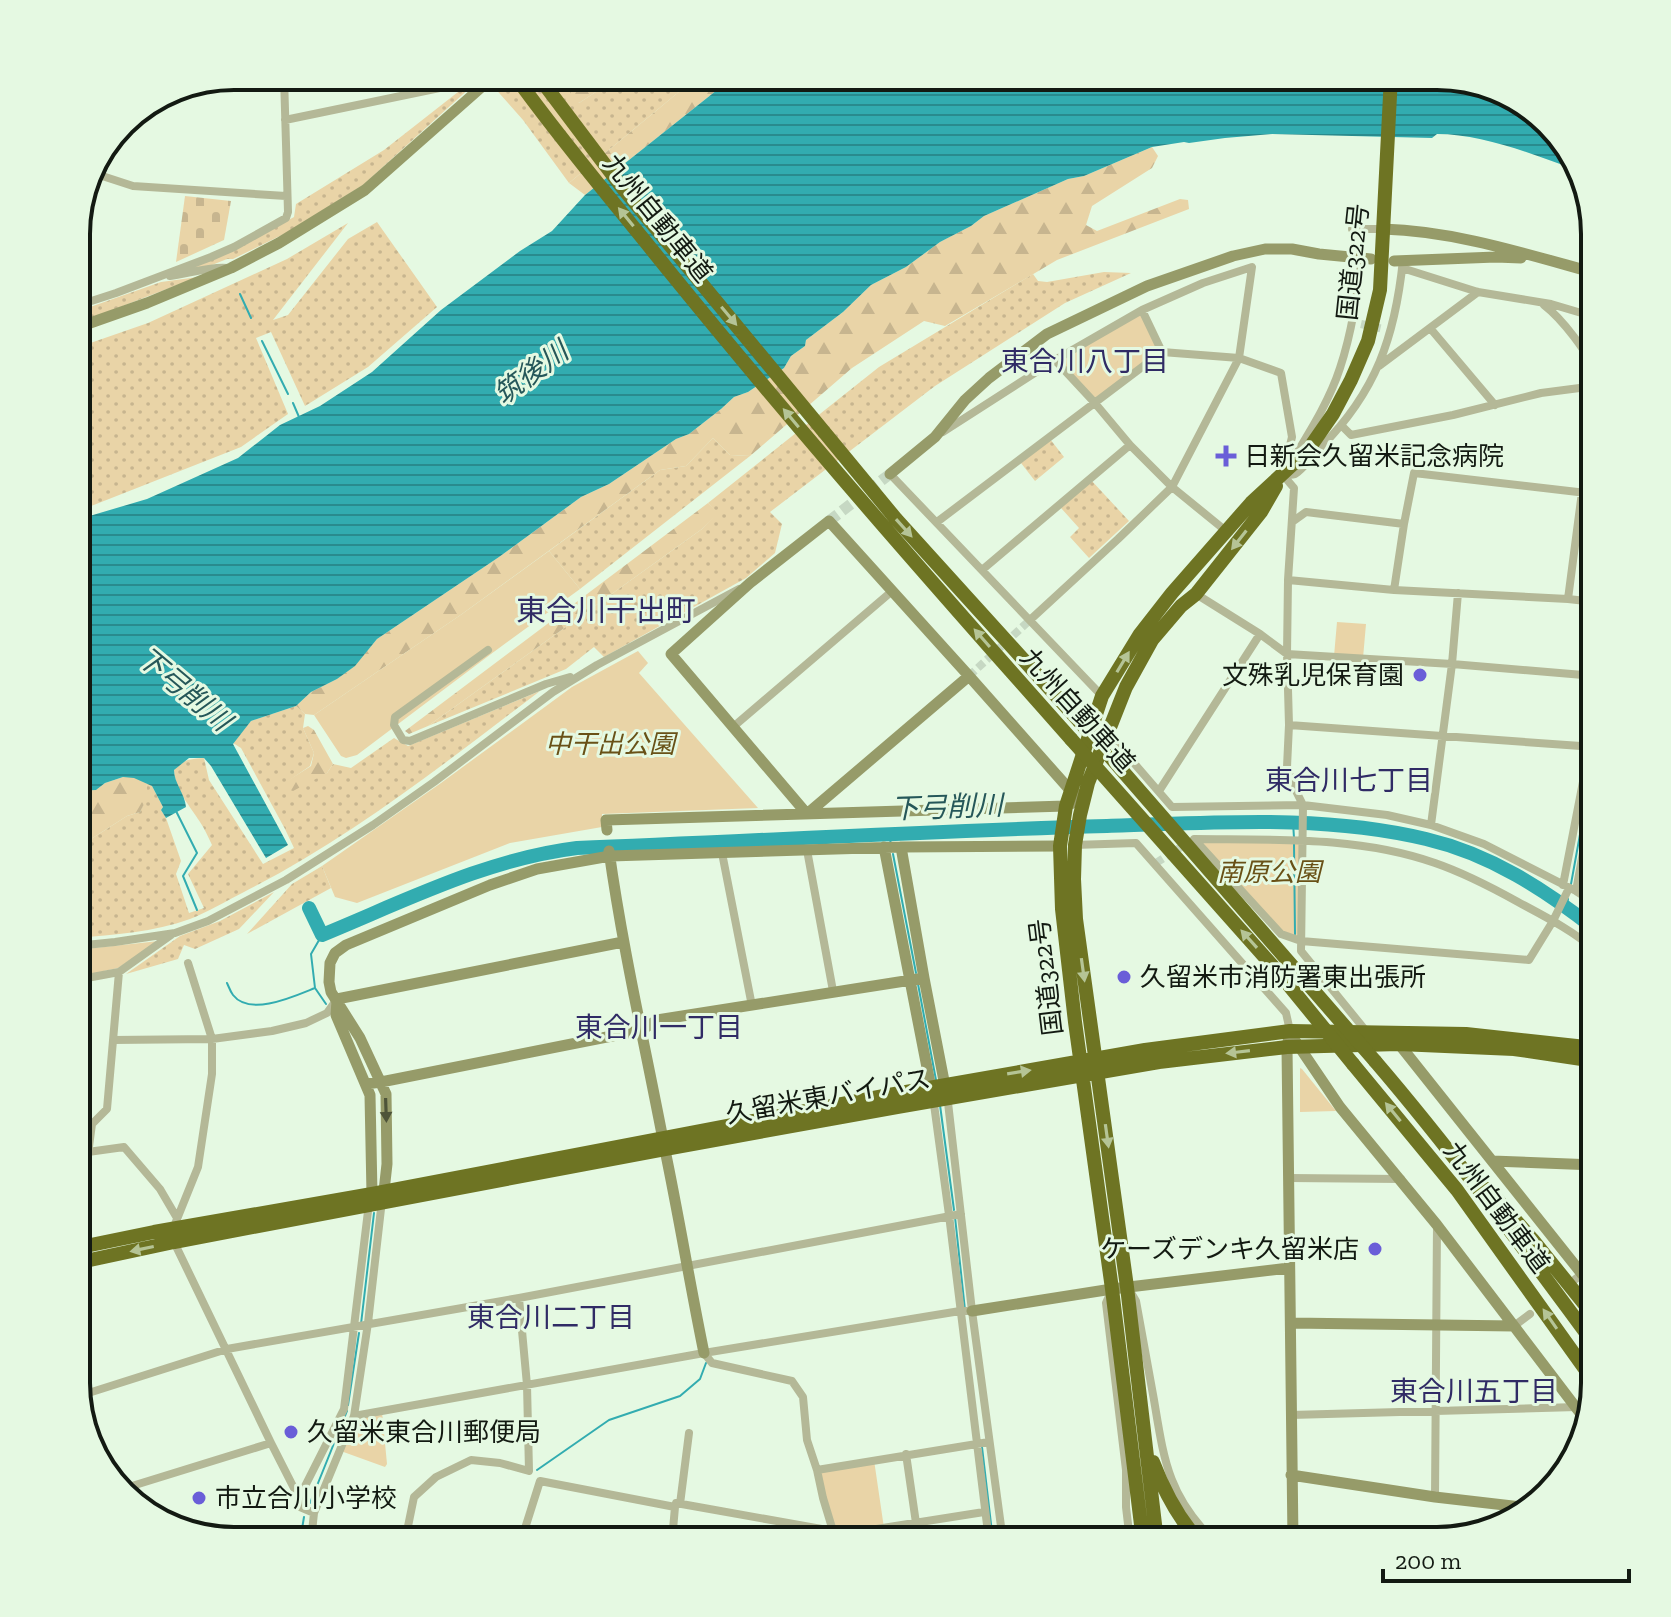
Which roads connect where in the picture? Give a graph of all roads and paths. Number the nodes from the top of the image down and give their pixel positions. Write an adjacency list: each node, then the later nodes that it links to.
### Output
1 (284, 90): 7 (street)
2 (430, 90): 7 (street)
3 (470, 90): 15 (street)
4 (525, 90): 147 (highway, 九州自動車道, one-way to 4, bridge)
5 (548, 90): 115 (highway, 九州自動車道, one-way to 115, bridge)
6 (1390, 90): 10 (highway, 国道322号)
7 (285, 120): 9 (street)
8 (102, 176): 9 (street)
9 (286, 196): 17 (street)
10 (1384, 224): 11 (street); 12 (street); 37 (highway, 国道322号)
11 (1352, 229)
12 (1534, 256): 14 (street); 16 (street)
13 (1366, 259): 34 (street); 37 (street)
14 (1399, 263): 18 (street); 29 (street)
15 (231, 268): 17 (street); 23 (street)
16 (1581, 269)
17 (157, 278): 19 (street)
18 (1478, 292): 20 (street); 24 (street)
19 (90, 301)
20 (1542, 304): 22 (street); 25 (street)
21 (1142, 310): 26 (street); 27 (street); 28 (street)
22 (1581, 313)
23 (90, 323)
24 (1430, 328): 29 (street); 32 (street)
25 (1581, 348)
26 (1162, 352): 27 (street); 31 (street)
27 (1239, 358): 37 (street); 38 (street)
28 (1055, 360): 31 (street); 34 (street)
29 (1379, 366): 33 (street)
30 (1581, 388): 32 (street)
31 (1094, 402): 35 (street); 41 (street)
32 (1495, 405): 33 (street)
33 (1342, 426): 37 (street)
34 (935, 437): 36 (street)
35 (1130, 445): 38 (street); 45 (street)
36 (890, 474): 41 (street)
37 (1283, 475): 42 (street); 44 (highway, 国道322号); 51 (highway, 国道322号, one-way to 51)
38 (1172, 487): 44 (street); 54 (street)
39 (1581, 492): 43 (street)
40 (1581, 500): 52 (street)
41 (937, 522): 45 (street)
42 (1292, 522): 43 (street); 46 (street)
43 (1404, 524): 48 (street)
44 (1226, 531): 62 (highway, 国道322号, one-way to 44)
45 (982, 570): 54 (street)
46 (1288, 580): 48 (street); 57 (street)
47 (750, 583): 49 (street); 59 (street); 64 (street)
48 (1394, 590): 50 (street)
49 (891, 592): 61 (street); 64 (street)
50 (1458, 593): 52 (street); 58 (street)
51 (1196, 594): 55 (street); 65 (highway, 国道322号)
52 (1568, 599): 53 (street)
53 (1581, 600)
54 (1030, 620): 62 (street)
55 (1260, 634): 57 (street); 69 (street)
56 (488, 650): 59 (street)
57 (1287, 654): 58 (street); 63 (street)
58 (1452, 664): 60 (street); 66 (street)
59 (583, 674): 88 (street)
60 (1581, 675)
61 (969, 676): 68 (street); 73 (street)
62 (1102, 696): 68 (highway, 国道322号)
63 (1289, 725): 66 (street); 71 (street)
64 (733, 727): 73 (street)
65 (1107, 732): 69 (street); 70 (highway, 国道322号)
66 (1443, 736): 67 (street); 75 (street)
67 (1581, 746)
68 (1070, 790): 70 (street); 72 (highway, 国道322号)
69 (1159, 791): 71 (street)
70 (1084, 798): 72 (highway, 国道322号)
71 (1303, 805): 75 (street); 77 (street)
72 (1070, 811): 73 (street); 78 (highway, 国道322号)
73 (807, 814): 76 (street)
74 (1581, 818): 85 (street)
75 (1431, 825): 85 (street)
76 (607, 830): 83 (street)
77 (1302, 840): 87 (street); 92 (street); 92 (street)
78 (1068, 841): 81 (street); 101 (street); 111 (highway, 国道322号, one-way to 111); 112 (highway, 国道322号)
79 (1581, 844): 85 (street)
80 (884, 847): 81 (street); 82 (street); 97 (street)
81 (901, 847): 96 (street)
82 (807, 850): 84 (street); 98 (street)
83 (609, 853): 84 (street); 90 (street); 100 (street)
84 (722, 853): 99 (street)
85 (1570, 888): 86 (street); 87 (street)
86 (1581, 895)
87 (1553, 921): 89 (street); 92 (street)
88 (175, 933): 91 (street); 94 (street)
89 (1581, 940)
90 (623, 942): 100 (street); 102 (street)
91 (90, 945)
92 (1301, 946): 101 (street); 104 (street)
93 (188, 963): 105 (street)
94 (119, 972): 95 (street); 106 (street)
95 (90, 977)
96 (924, 978): 97 (street); 116 (street)
97 (910, 980): 98 (street); 116 (street)
98 (833, 991): 99 (street)
99 (752, 1006): 102 (street)
100 (332, 1007): 105 (street); 113 (street); 114 (street)
101 (1286, 1013): 103 (street)
102 (642, 1030): 113 (street); 118 (street)
103 (1290, 1031): 104 (highway, 久留米東バイパス); 109 (street); 111 (highway, 久留米東バイパス)
104 (1366, 1032): 107 (street); 108 (highway, 久留米東バイパス)
105 (212, 1039): 106 (street); 128 (street)
106 (113, 1040): 117 (street)
107 (1399, 1044): 109 (highway, 久留米東バイパス); 110 (highway, 久留米東バイパス); 120 (street)
108 (1581, 1046)
109 (1293, 1047): 111 (highway, 久留米東バイパス, one-way to 111); 122 (street); 123 (street)
110 (1581, 1059)
111 (1097, 1065): 112 (highway, 久留米東バイパス); 134 (highway, 国道322号, one-way to 134)
112 (1082, 1068): 116 (highway, 久留米東バイパス); 134 (highway, 国道322号)
113 (381, 1082): 114 (street); 124 (street, one-way to 124)
114 (366, 1083): 124 (street)
115 (1403, 1093): 136 (highway); 143 (highway, 九州自動車道)
116 (939, 1094): 118 (highway, 久留米東バイパス); 125 (street); 126 (street)
117 (90, 1138)
118 (664, 1144): 124 (highway, 久留米東バイパス); 131 (street)
119 (90, 1153): 128 (street)
120 (1492, 1161): 121 (street); 133 (street)
121 (1581, 1164)
122 (1289, 1178): 123 (street); 132 (street)
123 (1401, 1179): 127 (street)
124 (376, 1199): 128 (highway, 久留米東バイパス); 139 (street); 144 (street)
125 (961, 1214): 126 (street); 137 (street)
126 (949, 1215): 131 (street); 137 (street)
127 (1437, 1225): 141 (street); 142 (street)
128 (175, 1230): 129 (highway, 久留米東バイパス); 130 (highway, 久留米東バイパス, one-way to 130); 145 (street)
129 (90, 1245)
130 (90, 1258)
131 (686, 1265): 135 (street); 146 (street)
132 (1289, 1268): 134 (street); 140 (street)
133 (1581, 1273)
134 (1120, 1288): 137 (street); 154 (highway, 国道322号); 181 (street); 182 (highway, 国道322号); 185 (street)
135 (519, 1298): 139 (street); 148 (street)
136 (1581, 1300)
137 (966, 1311): 146 (street); 156 (street); 158 (street)
138 (1530, 1314): 142 (street)
139 (368, 1323): 144 (street); 153 (street)
140 (1291, 1323): 141 (street); 152 (street)
141 (1437, 1325): 142 (street); 151 (street)
142 (1514, 1326): 150 (street)
143 (1581, 1326)
144 (355, 1327): 145 (street); 166 (street)
145 (227, 1349): 149 (street); 157 (street)
146 (704, 1353): 148 (street); 160 (street)
147 (1581, 1363)
148 (527, 1385): 153 (street); 161 (street)
149 (90, 1392)
150 (1578, 1407): 151 (street)
151 (1436, 1412): 152 (street); 165 (street)
152 (1291, 1415): 162 (street)
153 (354, 1416): 170 (street)
154 (1144, 1423): 183 (highway, 国道322号); 184 (highway)
155 (689, 1433): 167 (street)
156 (989, 1442): 158 (street); 180 (street)
157 (271, 1443): 164 (street); 166 (street)
158 (975, 1443): 159 (street); 169 (street)
159 (906, 1454): 160 (street); 171 (street)
160 (817, 1470): 177 (street)
161 (529, 1471): 163 (street); 173 (street)
162 (1291, 1475): 165 (street); 186 (street)
163 (540, 1481): 167 (street); 174 (street)
164 (134, 1486)
165 (1435, 1497): 168 (street)
166 (299, 1498): 170 (street)
167 (678, 1506): 175 (street); 176 (street)
168 (1512, 1506)
169 (984, 1512): 171 (street); 179 (street)
170 (314, 1513): 172 (street)
171 (916, 1523): 178 (street)
172 (312, 1527)
173 (408, 1527)
174 (525, 1527)
175 (674, 1527)
176 (790, 1527)
177 (834, 1527)
178 (892, 1527)
179 (987, 1527)
180 (1001, 1527)
181 (1128, 1527)
182 (1142, 1527)
183 (1155, 1527)
184 (1187, 1527)
185 (1200, 1527)
186 (1293, 1527)

